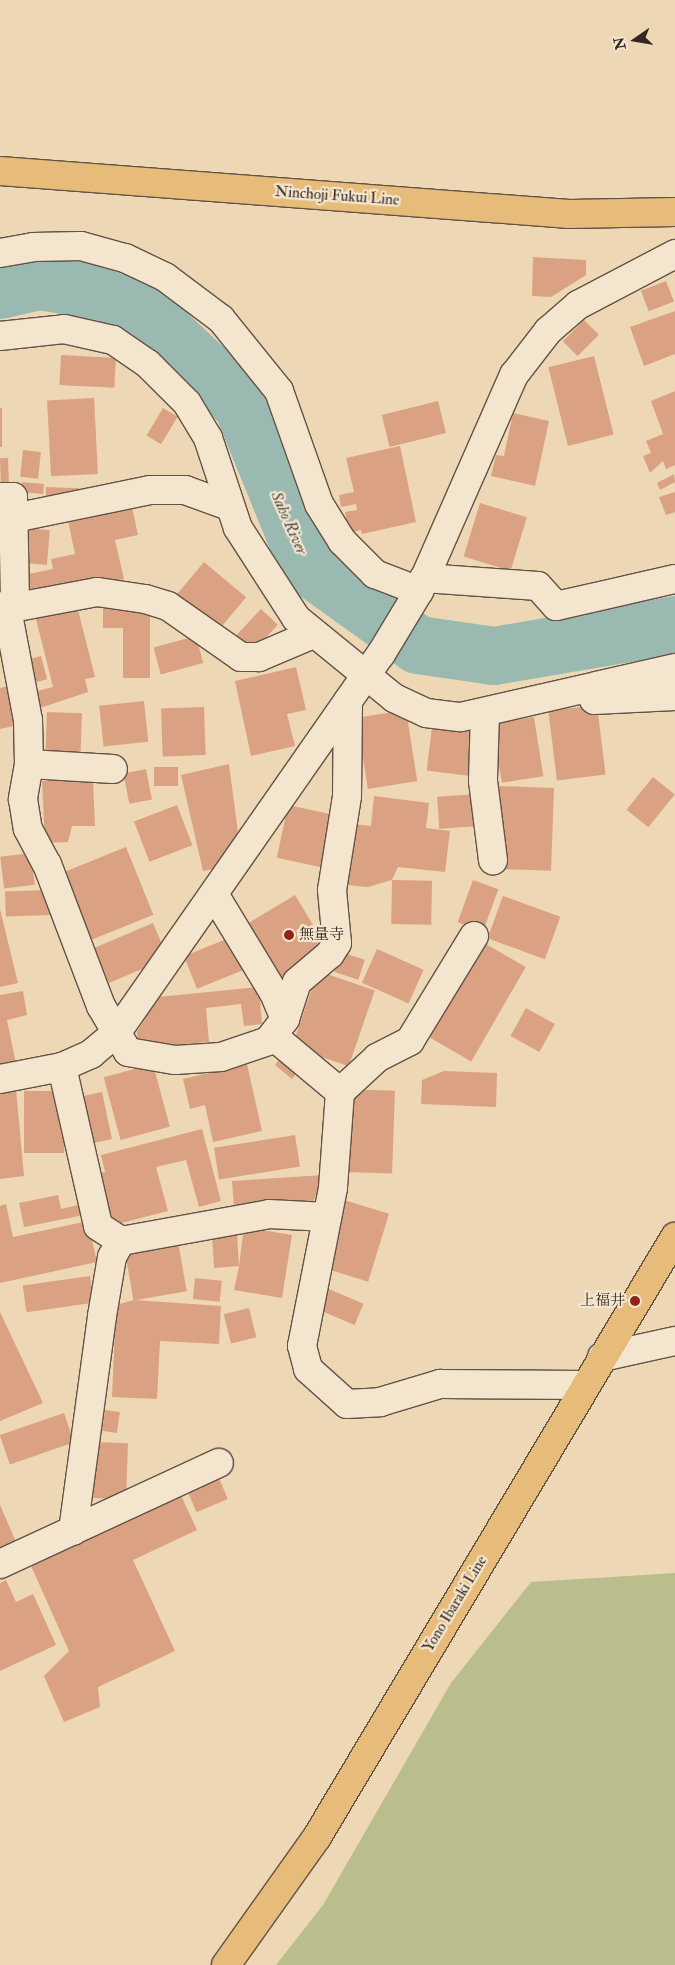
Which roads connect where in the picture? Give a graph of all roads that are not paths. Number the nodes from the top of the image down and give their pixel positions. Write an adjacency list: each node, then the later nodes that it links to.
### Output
1 (0, 171): 2 (main road, Ninchoji Fukui Line)
2 (675, 212)
3 (0, 253): 9 (street)
4 (675, 254): 9 (street)
5 (0, 336): 6 (street)
6 (230, 506): 7 (street); 11 (street)
7 (7, 507): 10 (street)
8 (675, 579): 9 (street)
9 (422, 585): 13 (street)
10 (3, 610): 11 (street); 18 (street)
11 (314, 634): 13 (street)
12 (675, 668): 16 (street)
13 (364, 678): 15 (street); 17 (street)
14 (675, 696): 16 (street)
15 (348, 702): 21 (street); 23 (street)
16 (520, 706): 17 (street)
17 (485, 712): 20 (street)
18 (29, 764): 19 (street); 24 (street)
19 (114, 769)
20 (493, 860)
21 (214, 894): 23 (street); 24 (street)
22 (474, 936): 27 (street)
23 (279, 1027): 24 (street); 27 (street)
24 (117, 1032): 25 (street)
25 (62, 1067): 26 (street); 30 (street)
26 (0, 1079)
27 (340, 1092): 28 (street)
28 (327, 1216): 30 (street); 33 (street)
29 (675, 1237): 32 (main road, Yono Ibaraki Line)
30 (121, 1240): 35 (street)
31 (675, 1341): 32 (street)
32 (602, 1357): 33 (main road, Yono Ibaraki Line)
33 (586, 1385): 37 (main road, Yono Ibaraki Line)
34 (219, 1463): 35 (street)
35 (73, 1531): 36 (street)
36 (0, 1564)
37 (226, 1965)

